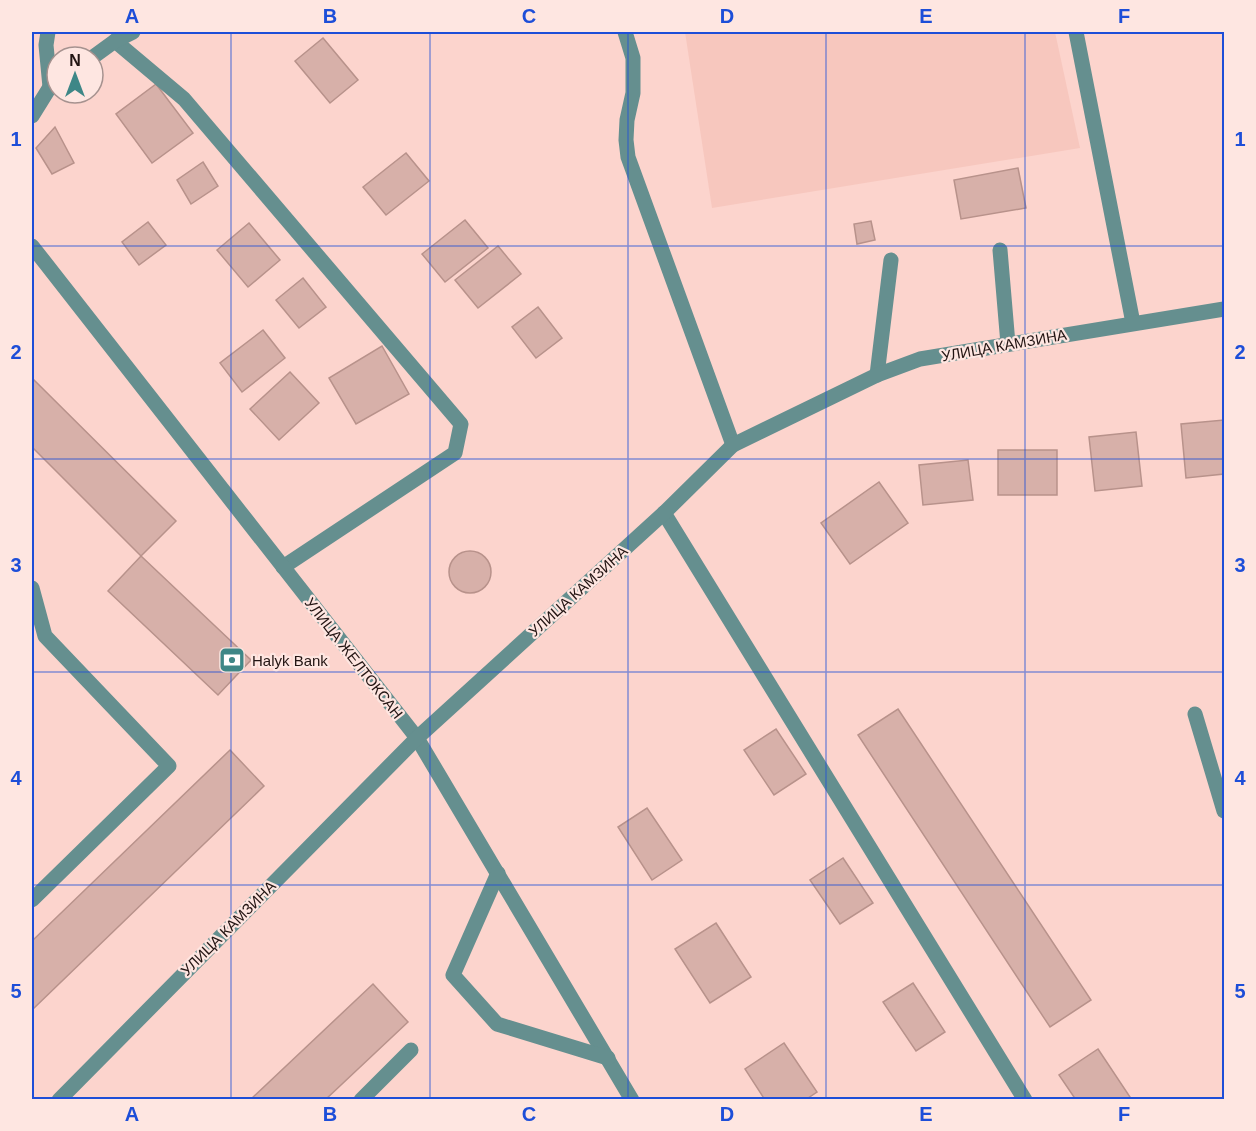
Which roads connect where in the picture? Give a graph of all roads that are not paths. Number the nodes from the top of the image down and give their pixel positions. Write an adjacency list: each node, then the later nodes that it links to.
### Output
1 (133, 32): 4 (street)
2 (625, 32): 15 (street)
3 (1076, 32): 12 (street)
4 (115, 41): 5 (street); 17 (street)
5 (105, 48)
6 (45, 97): 7 (street)
7 (32, 116)
8 (32, 246): 17 (street, УЛИЦА ЖЕЛТОКСАН)
9 (1000, 250): 13 (street)
10 (891, 261): 14 (street)
11 (1224, 309): 12 (street, УЛИЦА КАМЗИНА)
12 (1133, 323): 13 (street, УЛИЦА КАМЗИНА)
13 (1008, 344): 14 (street, УЛИЦА КАМЗИНА)
14 (877, 375): 15 (street, УЛИЦА КАМЗИНА)
15 (733, 445): 16 (street, УЛИЦА КАМЗИНА)
16 (664, 513): 20 (street, УЛИЦА КАМЗИНА); 29 (street)
17 (283, 567): 20 (street, УЛИЦА ЖЕЛТОКСАН)
18 (32, 588): 23 (street)
19 (1196, 714): 21 (street)
20 (417, 738): 22 (street, УЛИЦА ЖЕЛТОКСАН); 26 (street, УЛИЦА КАМЗИНА)
21 (1224, 811)
22 (498, 873): 25 (street, УЛИЦА ЖЕЛТОКСАН); 25 (street)
23 (32, 900)
24 (411, 1050): 27 (street)
25 (608, 1058): 28 (street, УЛИЦА ЖЕЛТОКСАН)
26 (59, 1100)
27 (361, 1100)
28 (632, 1100)
29 (1025, 1100)

